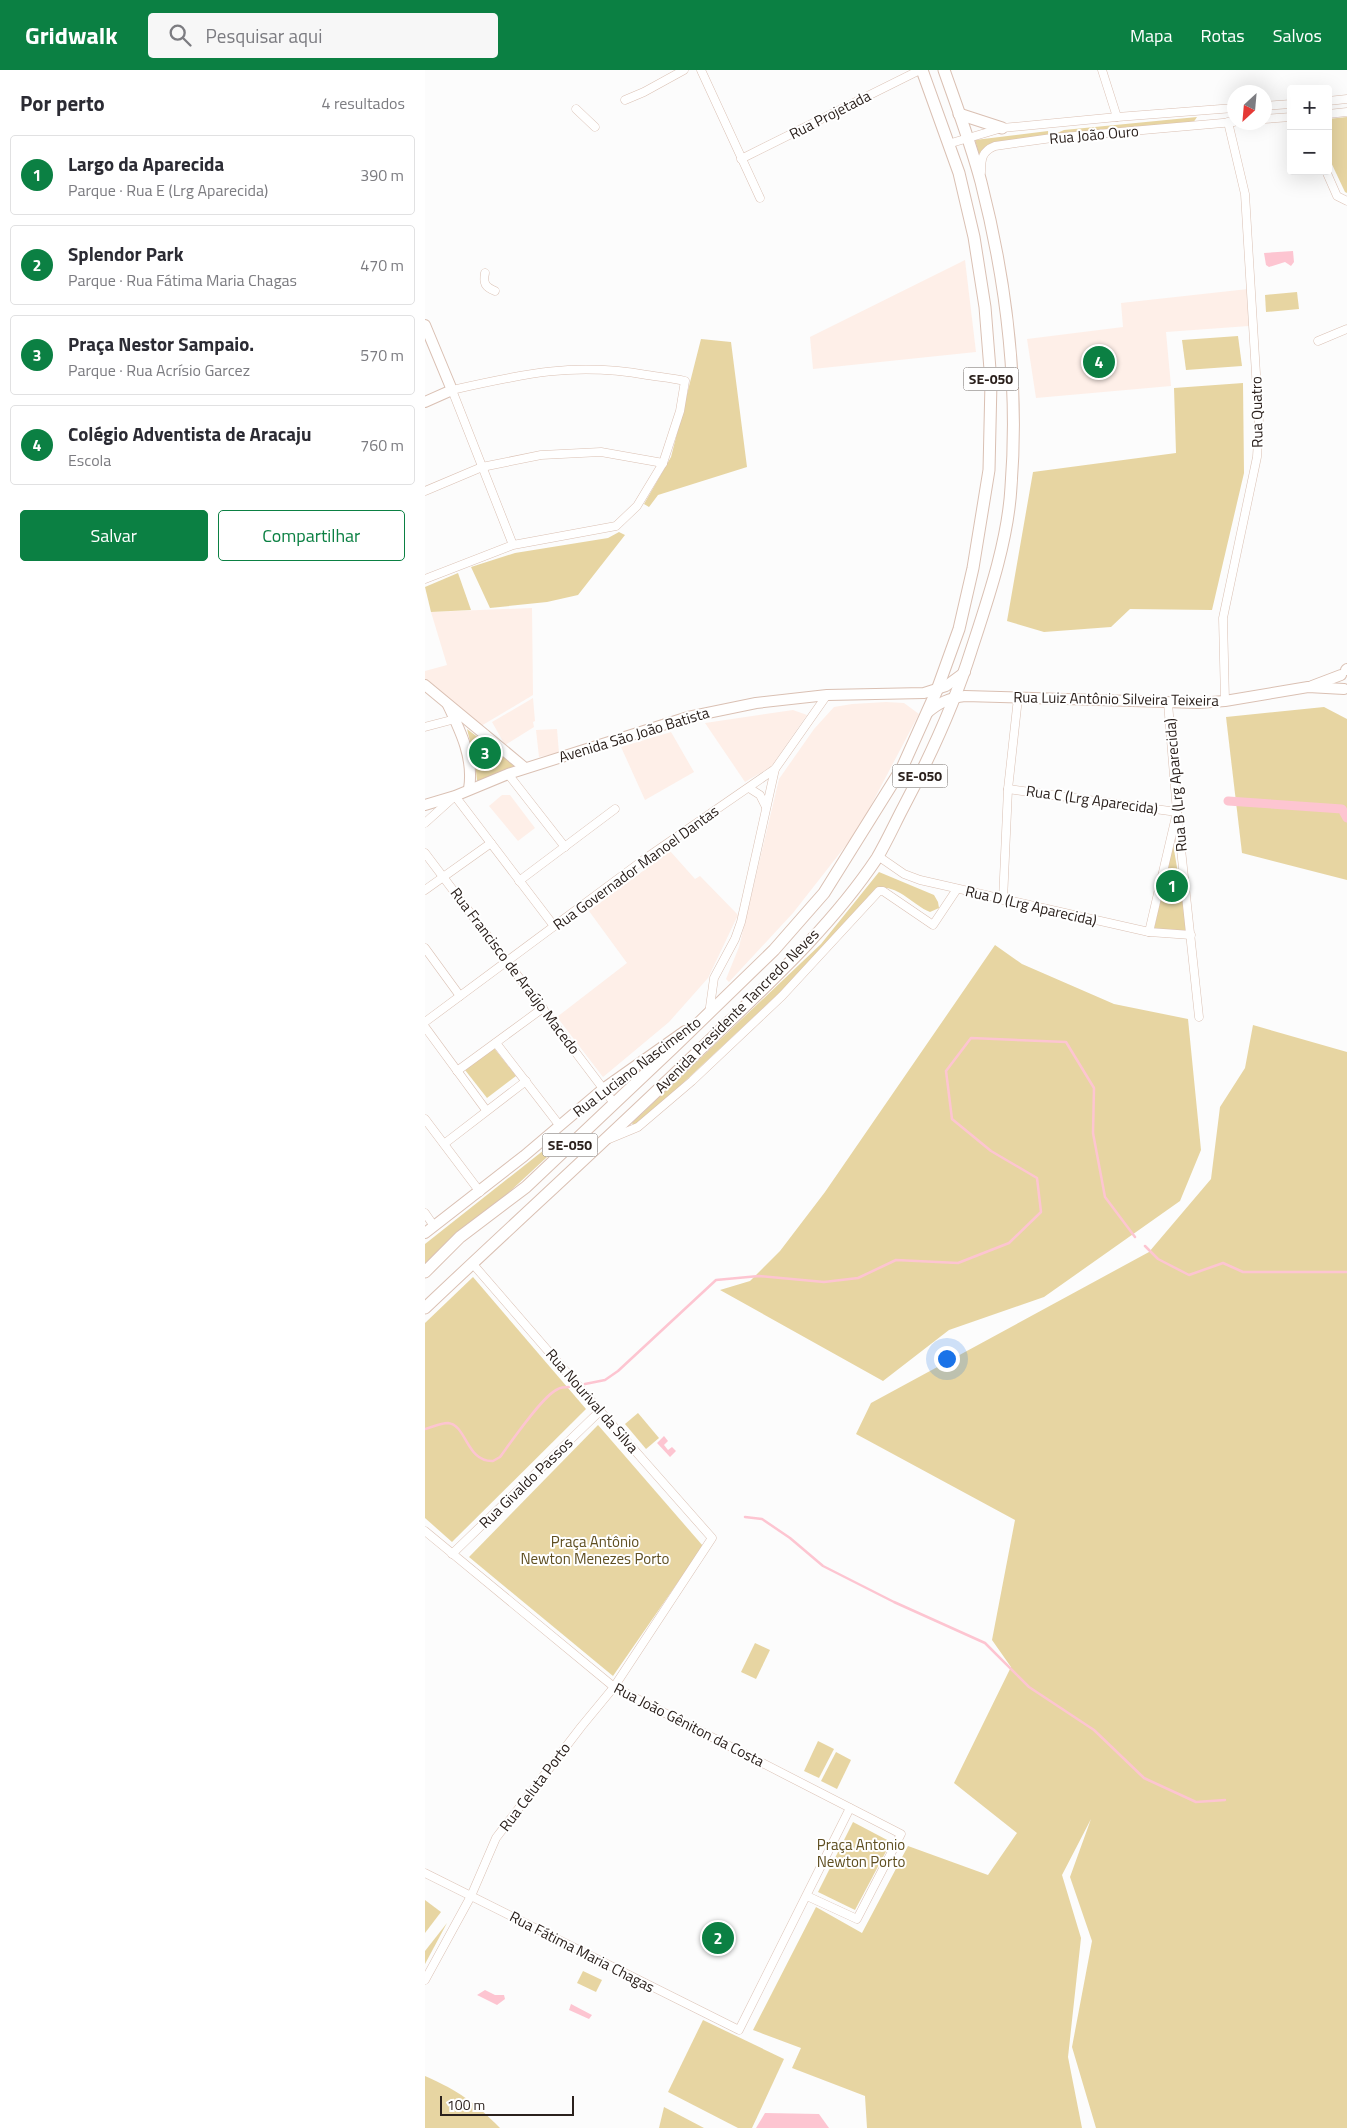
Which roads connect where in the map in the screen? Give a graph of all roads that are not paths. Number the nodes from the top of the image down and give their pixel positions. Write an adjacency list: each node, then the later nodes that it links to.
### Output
1 (684, 70): 7 (street)
2 (701, 70): 29 (street)
3 (921, 70): 28 (main road, Avenida Presidente Tancredo Neves / SE-050); 29 (street, Rua Projetada)
4 (944, 70): 15 (main road, Avenida Presidente Tancredo Neves / SE-050)
5 (1102, 70): 17 (street)
6 (1347, 99): 8 (street)
7 (625, 100)
8 (1332, 101)
9 (1287, 104): 10 (street)
10 (1272, 105)
11 (575, 109): 23 (street)
12 (1227, 109): 13 (street, Rua João Ouro)
13 (1195, 112): 17 (street, Rua João Ouro); 22 (street)
14 (1347, 112): 16 (street)
15 (959, 114): 24 (main road); 26 (main road, Avenida Presidente Tancredo Neves / SE-050)
16 (1332, 114)
17 (1117, 117): 21 (street, Rua João Ouro)
18 (1287, 117): 19 (street)
19 (1272, 118)
20 (1227, 122): 22 (street, Rua João Ouro)
21 (1052, 124): 24 (street, Rua João Ouro); 27 (street)
22 (1197, 124): 27 (street, Rua João Ouro)
23 (595, 127)
24 (1002, 128): 26 (street, Rua João Ouro)
25 (1233, 130): 55 (street, Rua Quatro)
26 (967, 136): 28 (street, Rua João Ouro); 31 (main road, Avenida Presidente Tancredo Neves / SE-050)
27 (1052, 138): 31 (street, Rua João Ouro)
28 (948, 144): 51 (main road, Avenida Presidente Tancredo Neves / SE-050)
29 (741, 160): 32 (street)
30 (1328, 175): 33 (street)
31 (981, 181): 47 (main road, Avenida Presidente Tancredo Neves / SE-050)
32 (760, 198)
33 (1347, 201)
34 (485, 273): 35 (street)
35 (495, 291)
36 (425, 325): 39 (street)
37 (1347, 329): 38 (street)
38 (1318, 340)
39 (451, 390): 40 (street); 41 (street); 42 (street)
40 (425, 402)
41 (663, 463): 42 (street); 44 (street)
42 (482, 467): 43 (street); 44 (street)
43 (425, 491)
44 (513, 545): 45 (street)
45 (425, 579)
46 (1345, 671): 49 (street); 50 (street)
47 (965, 672): 51 (street, Avenida São João Batista); 53 (main road, Avenida Presidente Tancredo Neves / SE-050)
48 (425, 685): 58 (street)
49 (1308, 688): 50 (street); 55 (street, Rua Luiz Antônio Silveira Teixeira)
50 (1346, 689)
51 (937, 690): 52 (street, Avenida São João Batista); 57 (main road, Avenida Presidente Tancredo Neves / SE-050)
52 (827, 696): 60 (street, Avenida São João Batista); 61 (street, Rua Governador Manoel Dantas)
53 (956, 697): 54 (street, Rua Luiz Antônio Silveira Teixeira); 57 (street, Rua Luiz Antônio Silveira Teixeira); 75 (main road, Avenida Presidente Tancredo Neves / SE-050)
54 (1018, 698): 56 (street, Rua Luiz Antônio Silveira Teixeira); 65 (street)
55 (1225, 701): 56 (street, Rua Luiz Antônio Silveira Teixeira)
56 (1168, 703): 70 (street, Rua B (Lrg Aparecida))
57 (927, 713): 88 (main road, Avenida Presidente Tancredo Neves / SE-050)
58 (459, 718): 59 (street); 60 (street); 64 (street)
59 (425, 727)
60 (525, 768): 62 (street, Avenida São João Batista)
61 (775, 769): 63 (street, Rua Governador Manoel Dantas); 68 (street)
62 (508, 774): 64 (street, Avenida São João Batista); 73 (street)
63 (749, 788): 68 (street); 81 (street, Rua Governador Manoel Dantas)
64 (469, 789): 66 (street, Avenida São João Batista)
65 (1008, 789): 70 (street, Rua C (Lrg Aparecida)); 80 (street)
66 (455, 796): 67 (street, Avenida São João Batista); 71 (street); 72 (street)
67 (425, 805)
68 (767, 807): 88 (street)
69 (615, 809): 73 (street)
70 (1177, 812): 82 (street); 83 (street, Rua B (Lrg Aparecida))
71 (425, 823)
72 (491, 843): 76 (street); 77 (street)
73 (565, 847): 77 (street)
74 (425, 853): 76 (street, Rua Francisco de Araújo Macedo)
75 (878, 856): 78 (street, Rua D (Lrg Aparecida)); 100 (main road, Avenida Presidente Tancredo Neves / SE-050)
76 (444, 876): 79 (street); 85 (street, Rua Francisco de Araújo Macedo)
77 (519, 881): 81 (street)
78 (957, 889): 80 (street, Rua D (Lrg Aparecida)); 100 (street)
79 (425, 890)
80 (1003, 900): 82 (street, Rua D (Lrg Aparecida))
81 (554, 926): 85 (street, Rua Governador Manoel Dantas)
82 (1149, 932): 83 (street, Rua D (Lrg Aparecida))
83 (1191, 936): 89 (street, Rua B (Lrg Aparecida))
84 (426, 951): 86 (street)
85 (507, 961): 86 (street, Rua Governador Manoel Dantas); 87 (street, Rua Francisco de Araújo Macedo)
86 (460, 996): 90 (street, Rua Governador Manoel Dantas)
87 (543, 1008): 92 (street); 95 (street, Rua Francisco de Araújo Macedo)
88 (709, 1014): 95 (street, Rua Luciano Nascimento); 96 (main road, Avenida Presidente Tancredo Neves / SE-050)
89 (1199, 1017)
90 (425, 1022)
91 (425, 1027): 93 (street)
92 (496, 1043): 93 (street); 94 (street)
93 (457, 1071): 97 (street)
94 (526, 1080): 97 (street); 99 (street)
95 (603, 1089): 96 (street, Rua Francisco de Araújo Macedo); 99 (street, Rua Luciano Nascimento)
96 (614, 1103): 107 (main road, Avenida Presidente Tancredo Neves / SE-050)
97 (486, 1110): 101 (street)
98 (425, 1119): 101 (street)
99 (561, 1126): 102 (street, Rua Luciano Nascimento)
100 (607, 1140): 106 (main road, Avenida Presidente Tancredo Neves / SE-050)
101 (443, 1144): 102 (street)
102 (480, 1192): 104 (street, Rua Luciano Nascimento)
103 (425, 1213): 104 (street)
104 (434, 1226): 105 (street, Rua Luciano Nascimento)
105 (425, 1233)
106 (472, 1263): 108 (main road, Avenida Presidente Tancredo Neves / SE-050); 109 (street, Rua Nourival da Silva)
107 (425, 1272)
108 (425, 1308)
109 (599, 1411): 111 (street, Rua Nourival da Silva); 112 (street, Rua Givaldo Passos)
110 (425, 1531): 112 (street, Rua João Gêniton da Costa)
111 (713, 1538): 113 (street, Rua Celuta Porto)
112 (451, 1554): 113 (street, Rua João Gêniton da Costa)
113 (614, 1688): 114 (street, Rua João Gêniton da Costa); 116 (street, Rua Celuta Porto)
114 (850, 1808): 117 (street); 117 (street, Rua João Gêniton da Costa)
115 (425, 1873): 116 (street, Rua Fátima Maria Chagas)
116 (471, 1896): 117 (street, Rua Fátima Maria Chagas); 118 (street, Rua Celuta Porto)
117 (807, 1896)
118 (425, 1980)

